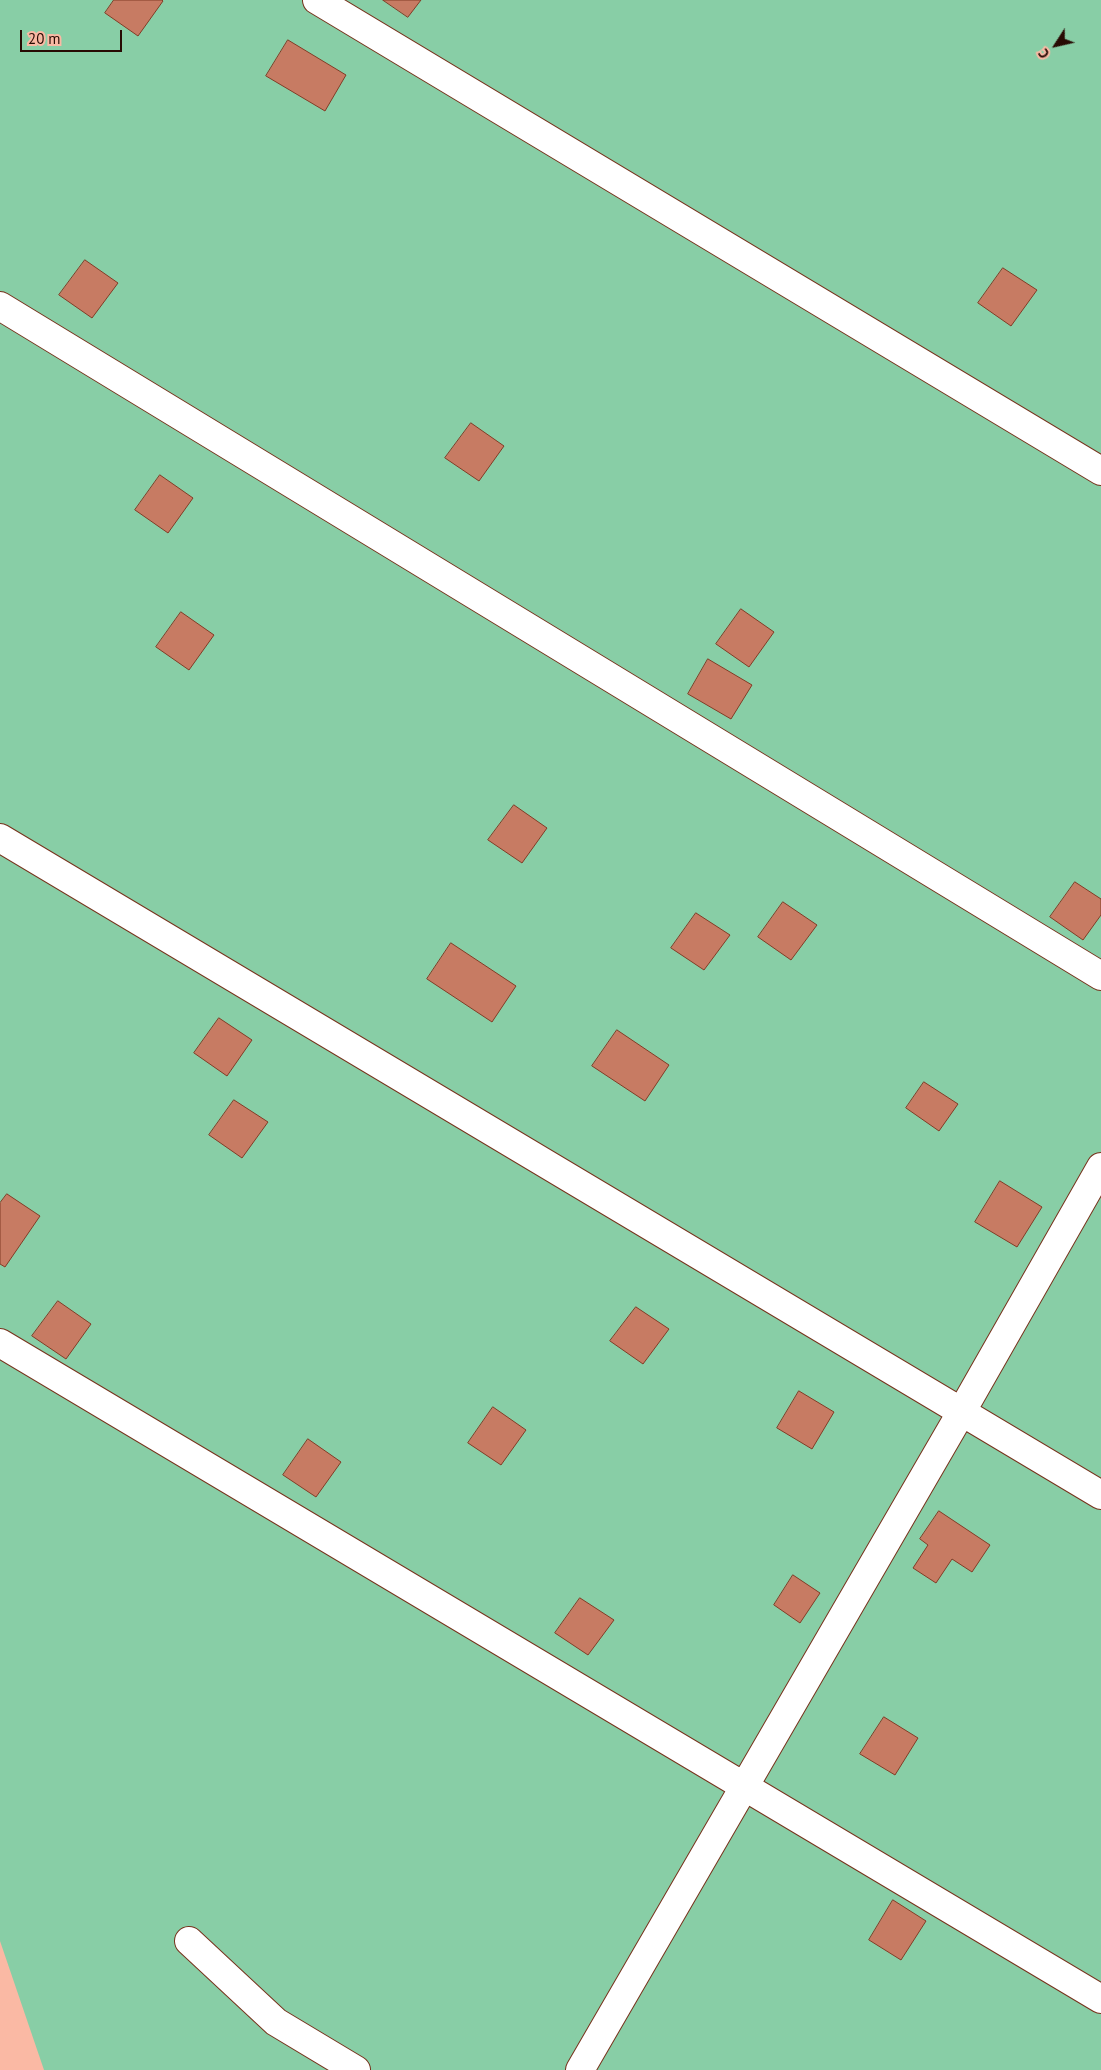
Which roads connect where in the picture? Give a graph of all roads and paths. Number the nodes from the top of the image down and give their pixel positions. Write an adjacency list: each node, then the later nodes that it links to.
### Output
1 (317, 0): 3 (lane)
2 (0, 306): 5 (lane)
3 (1101, 471)
4 (0, 838): 8 (lane)
5 (1101, 976)
6 (1101, 1167): 8 (lane)
7 (0, 1343): 10 (lane)
8 (962, 1411): 9 (lane); 10 (lane)
9 (1101, 1494)
10 (743, 1786): 12 (lane); 14 (lane)
11 (189, 1941): 13 (lane)
12 (1101, 1999)
13 (356, 2070)
14 (580, 2070)

